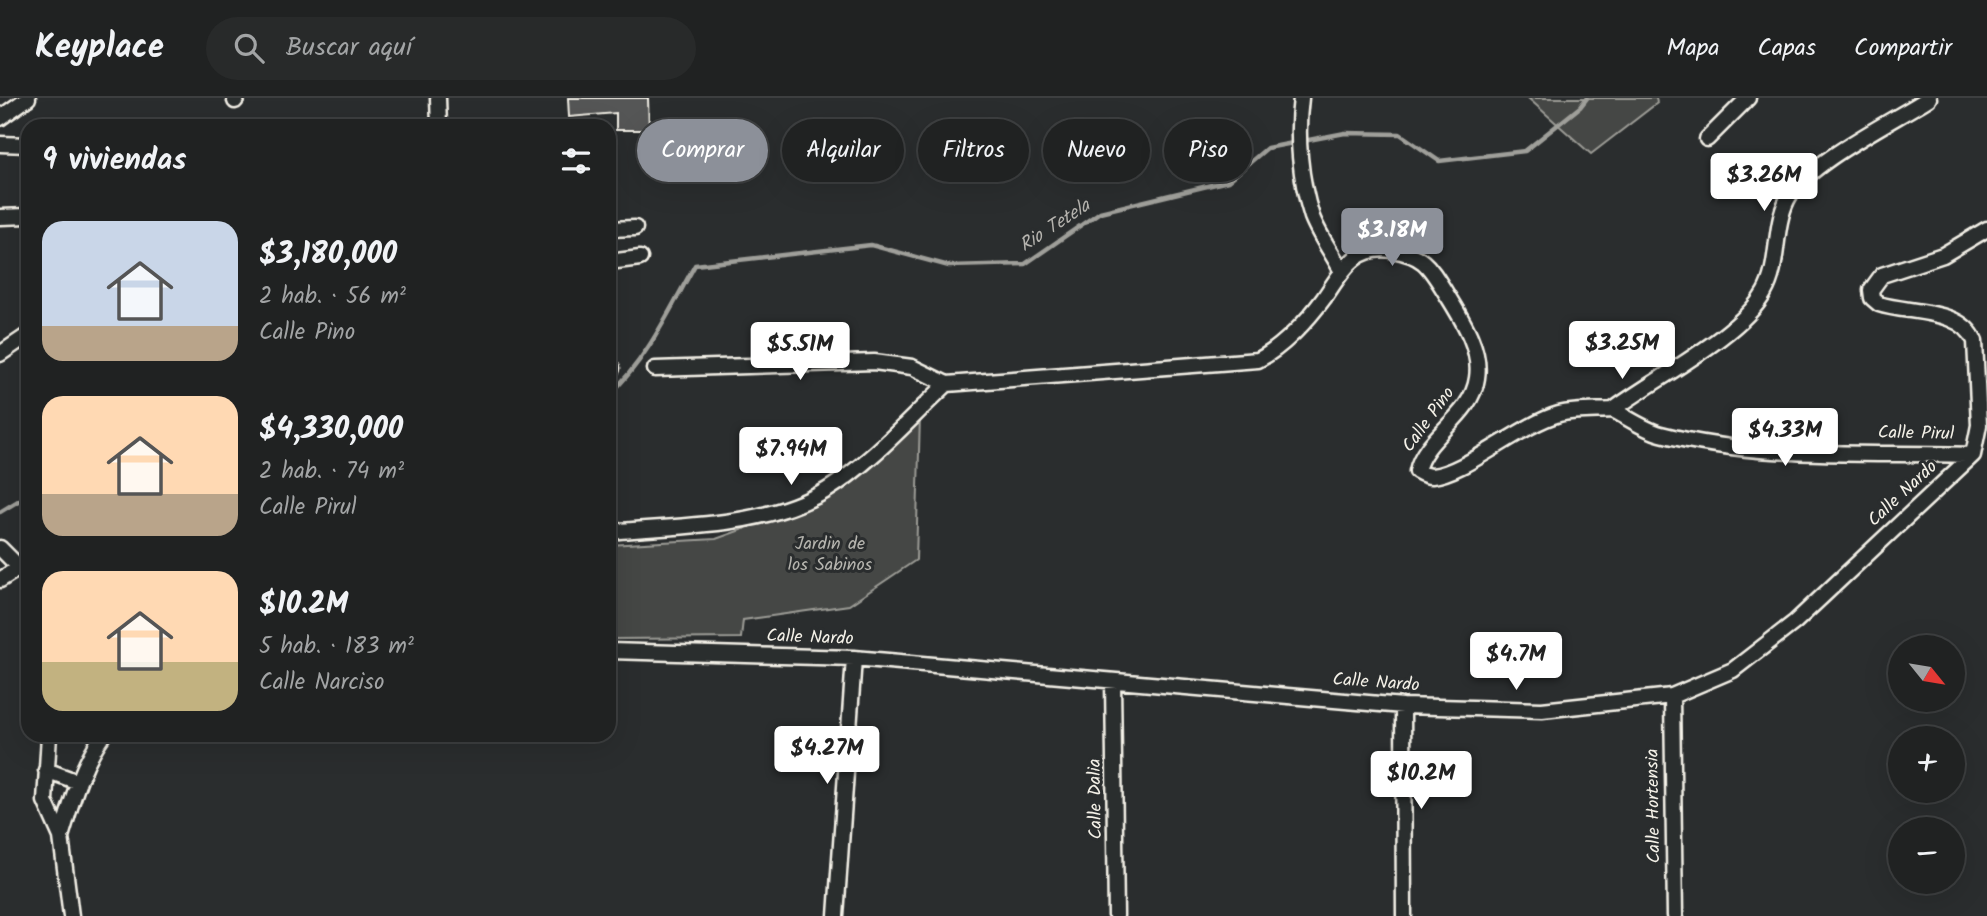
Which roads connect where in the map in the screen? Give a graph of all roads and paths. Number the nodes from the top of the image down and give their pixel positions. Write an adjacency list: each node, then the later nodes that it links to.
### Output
1 (438, 98): 7 (street)
2 (1301, 98): 18 (street)
3 (1748, 98): 8 (street)
4 (1929, 98): 23 (street)
5 (19, 101): 6 (street)
6 (0, 118)
7 (439, 119)
8 (1707, 139)
9 (0, 144): 10 (street)
10 (21, 145)
11 (21, 216): 12 (street)
12 (0, 217)
13 (635, 228): 14 (street)
14 (616, 229)
15 (1987, 229): 24 (street)
16 (640, 258): 17 (street)
17 (616, 261)
18 (1341, 270): 22 (street, Calle Pino); 23 (street, Calle Pino)
19 (21, 340): 20 (street)
20 (0, 354)
21 (655, 369): 22 (street)
22 (947, 384): 25 (street)
23 (1613, 410): 24 (street, Calle Pirul)
24 (1973, 455): 33 (street, Calle Nardo)
25 (616, 531)
26 (0, 548): 27 (street)
27 (21, 563)
28 (21, 565): 29 (street)
29 (0, 580)
30 (616, 651): 31 (street, Calle Nardo)
31 (854, 658): 32 (street, Calle Nardo); 41 (street)
32 (1113, 681): 34 (street, Calle Nardo); 42 (street, Calle Dalia)
33 (1672, 696): 34 (street, Calle Nardo); 44 (street, Calle Hortensia)
34 (1403, 706): 43 (street)
35 (48, 742): 37 (street)
36 (98, 742): 38 (street)
37 (46, 770): 38 (street); 39 (street)
38 (78, 782): 39 (street)
39 (61, 837): 40 (street)
40 (71, 916)
41 (836, 916)
42 (1116, 916)
43 (1404, 916)
44 (1675, 916)

